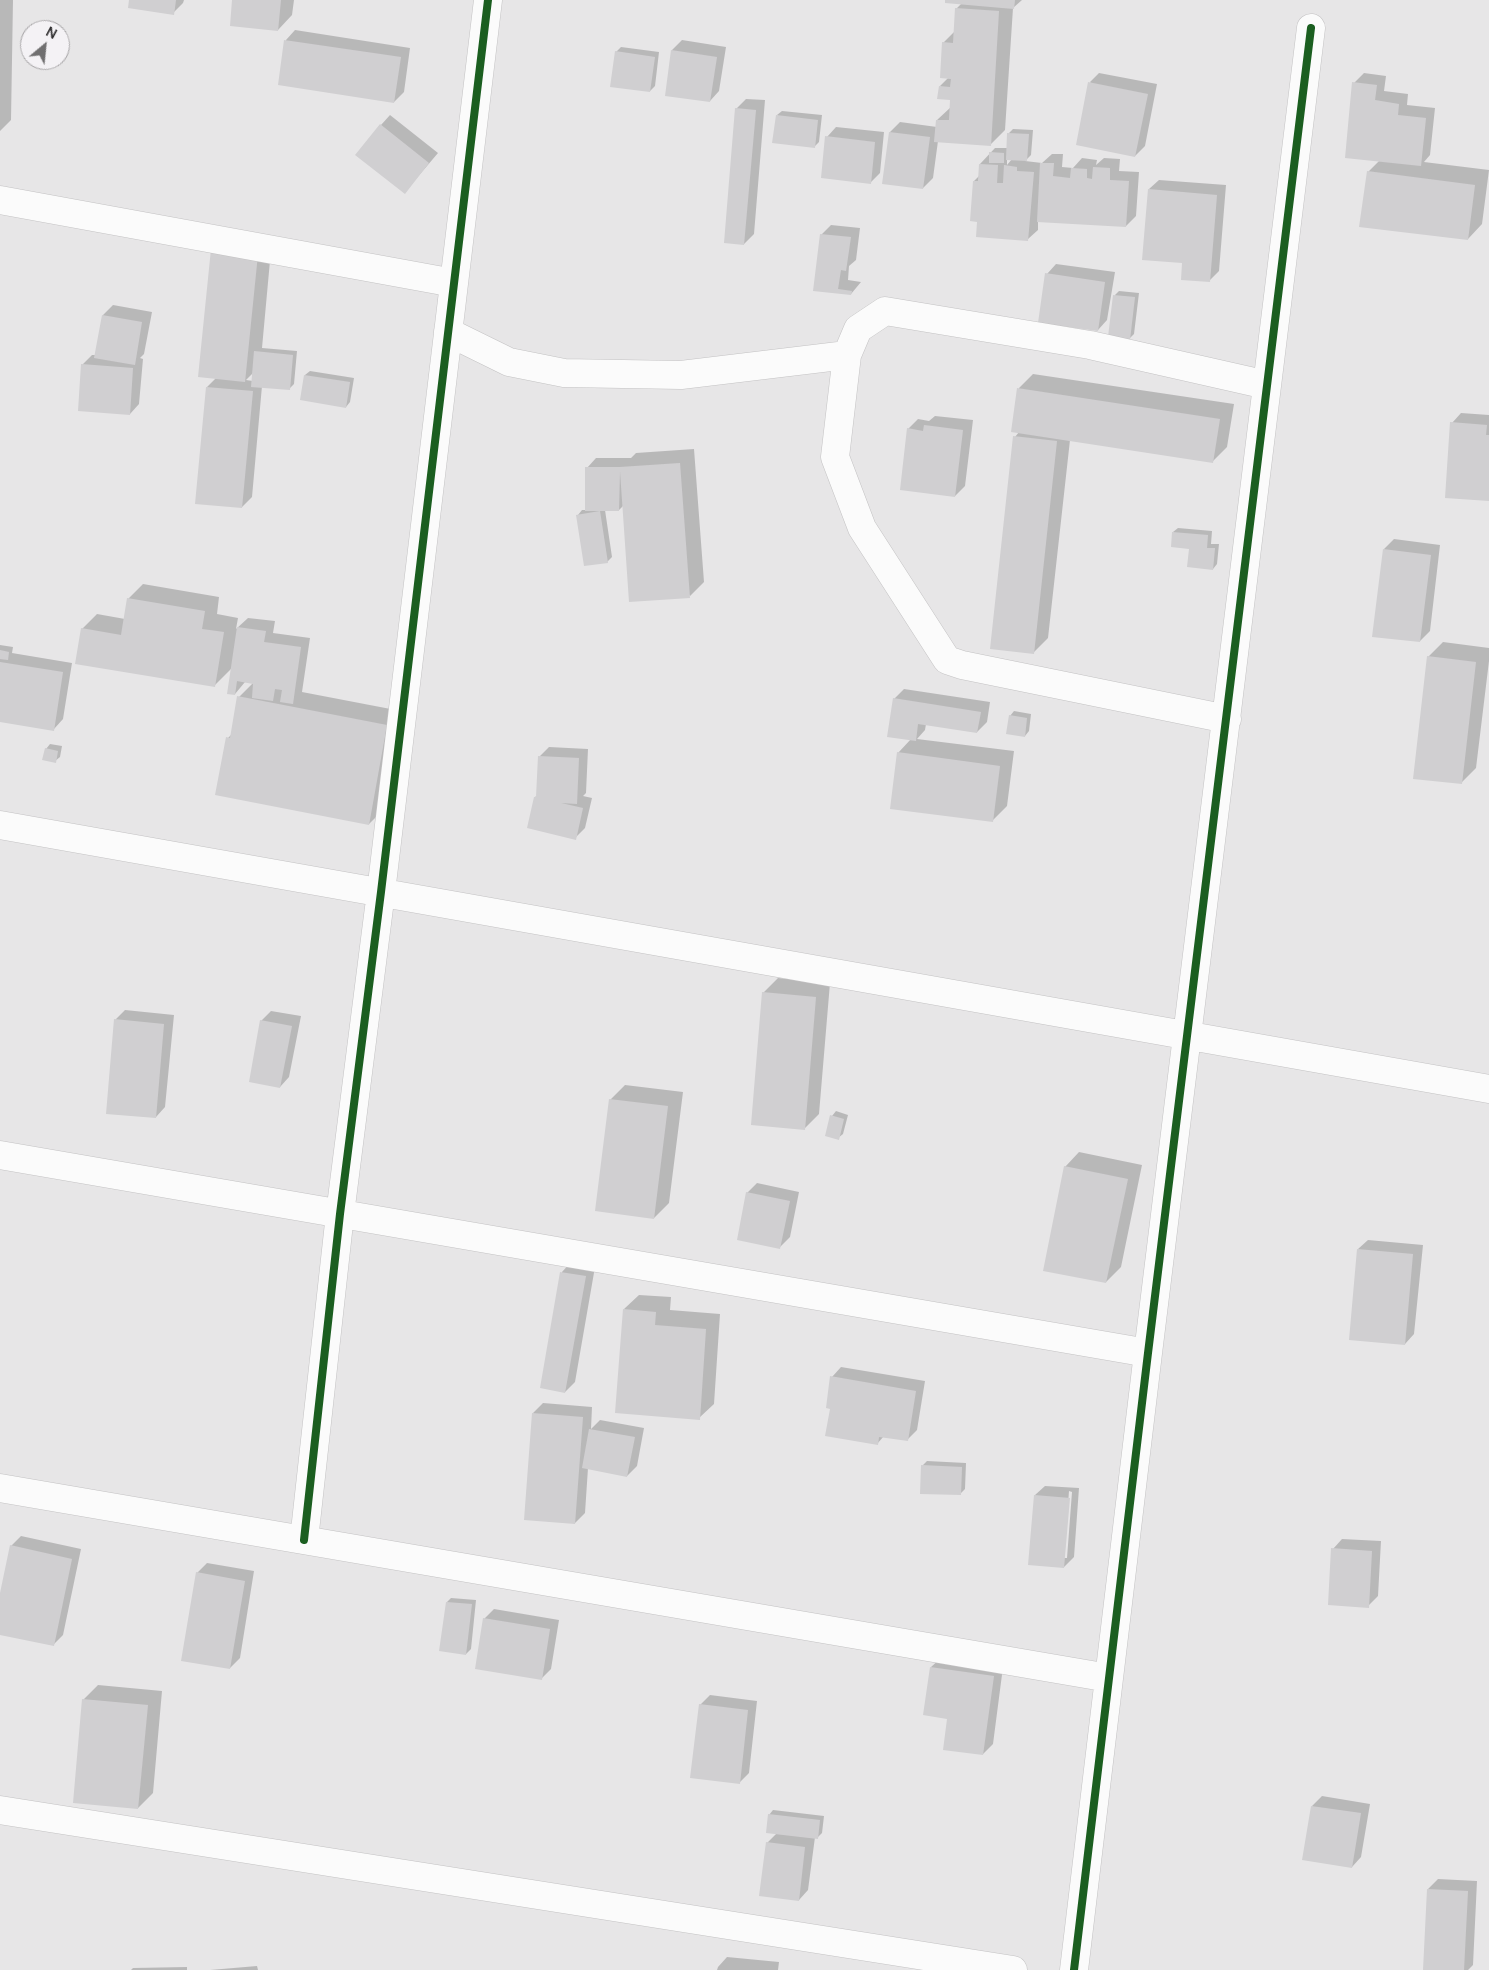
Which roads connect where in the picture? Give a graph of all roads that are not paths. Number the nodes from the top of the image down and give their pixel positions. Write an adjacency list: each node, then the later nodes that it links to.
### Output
1 (488, 0): 4 (street)
2 (1310, 28): 7 (street)
3 (0, 200): 4 (street)
4 (454, 282): 5 (street)
5 (448, 332): 6 (street); 10 (street)
6 (847, 355): 7 (street); 8 (street)
7 (1267, 385): 8 (street)
8 (1227, 718): 11 (street)
9 (0, 825): 10 (street)
10 (381, 892): 11 (street); 14 (street)
11 (1188, 1035): 12 (street); 15 (street)
12 (1489, 1089)
13 (0, 1155): 14 (street)
14 (340, 1214): 15 (street); 17 (street)
15 (1148, 1353): 18 (street)
16 (0, 1488): 17 (street)
17 (304, 1540): 18 (street)
18 (1109, 1678): 21 (street)
19 (0, 1810): 20 (street)
20 (1013, 1970)
21 (1074, 1970)

